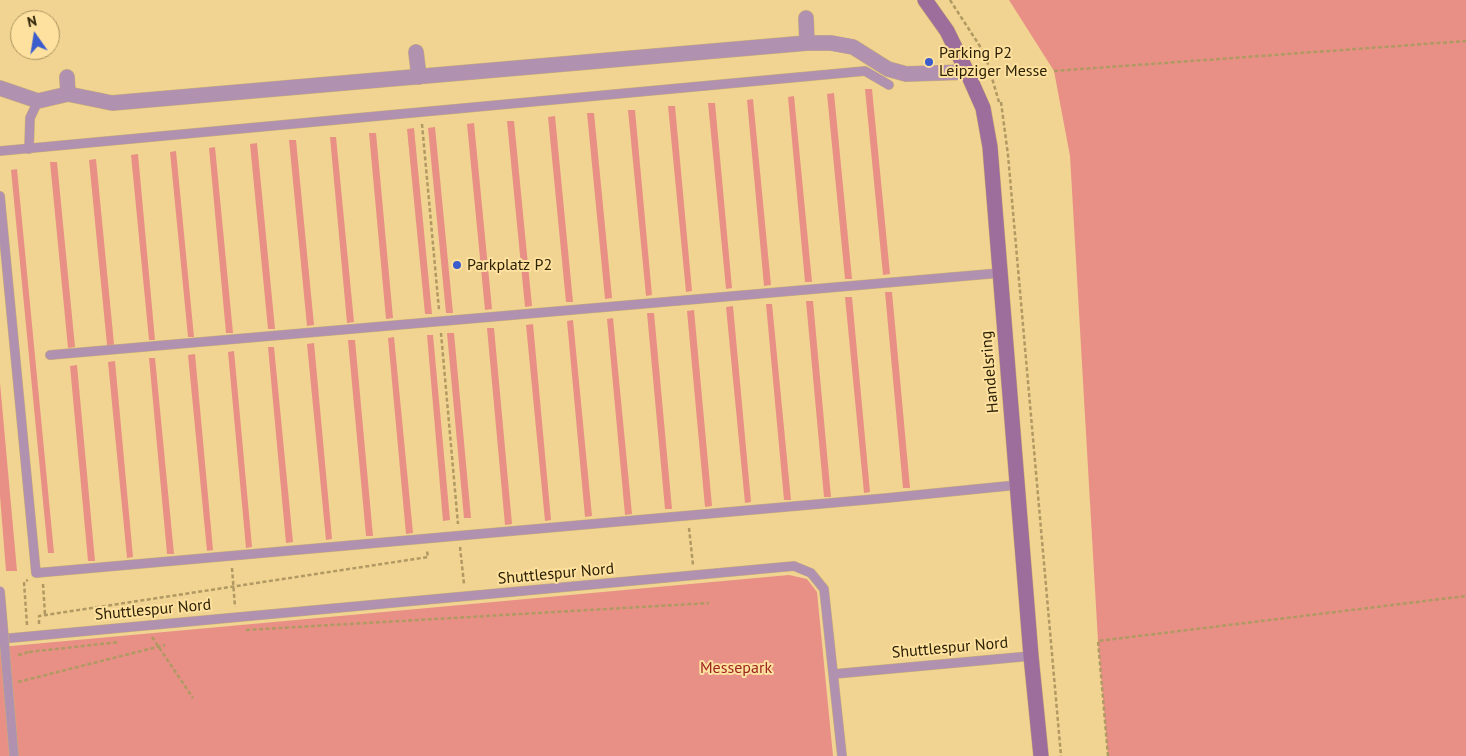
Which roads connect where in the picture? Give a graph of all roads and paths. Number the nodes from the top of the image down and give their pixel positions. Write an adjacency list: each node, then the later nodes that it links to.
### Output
1 (925, 0): 7 (main road, Handelsring)
2 (950, 0): 15 (path)
3 (806, 18): 5 (street)
4 (1466, 41): 8 (path)
5 (807, 43): 7 (street); 10 (street)
6 (416, 52): 10 (street)
7 (967, 72): 16 (main road, Handelsring)
8 (1054, 72)
9 (67, 77): 13 (street)
10 (419, 77): 13 (street)
11 (889, 85): 17 (lane)
12 (0, 88): 14 (street)
13 (68, 94): 14 (street)
14 (38, 101): 17 (lane)
15 (1001, 102): 16 (path); 56 (path)
16 (983, 108): 20 (main road, Handelsring)
17 (30, 149): 18 (lane)
18 (0, 151)
19 (0, 196): 27 (lane)
20 (1000, 273): 21 (lane); 22 (main road, Handelsring)
21 (50, 355)
22 (1017, 485): 23 (lane); 49 (main road, Handelsring)
23 (688, 516): 24 (lane); 28 (path)
24 (459, 536): 25 (lane); 33 (path)
25 (426, 539): 26 (lane); 29 (path)
26 (231, 556): 27 (lane); 29 (path)
27 (42, 573): 36 (path)
28 (694, 576): 33 (lane, Shuttlespur Nord); 50 (lane, Shuttlespur Nord)
29 (233, 586): 36 (path); 37 (path)
30 (25, 589): 35 (path)
31 (0, 591): 53 (lane, bridge)
32 (1466, 596): 57 (path)
33 (466, 598): 37 (lane, Shuttlespur Nord)
34 (709, 603): 39 (path)
35 (26, 615)
36 (44, 615): 40 (path)
37 (236, 618): 38 (lane, Shuttlespur Nord)
38 (145, 626): 40 (lane, Shuttlespur Nord); 42 (path)
39 (242, 630)
40 (40, 635): 43 (lane, Shuttlespur Nord)
41 (161, 637): 42 (path)
42 (153, 638): 44 (path); 47 (path)
43 (0, 639)
44 (143, 639)
45 (124, 641): 48 (path)
46 (165, 645): 47 (path)
47 (158, 647): 51 (path); 52 (path)
48 (29, 652)
49 (1031, 656): 50 (lane, Shuttlespur Nord); 55 (main road, Handelsring)
50 (834, 674): 54 (lane)
51 (9, 684)
52 (193, 698)
53 (14, 756)
54 (842, 756)
55 (1041, 756)
56 (1061, 756)
57 (1108, 756)

